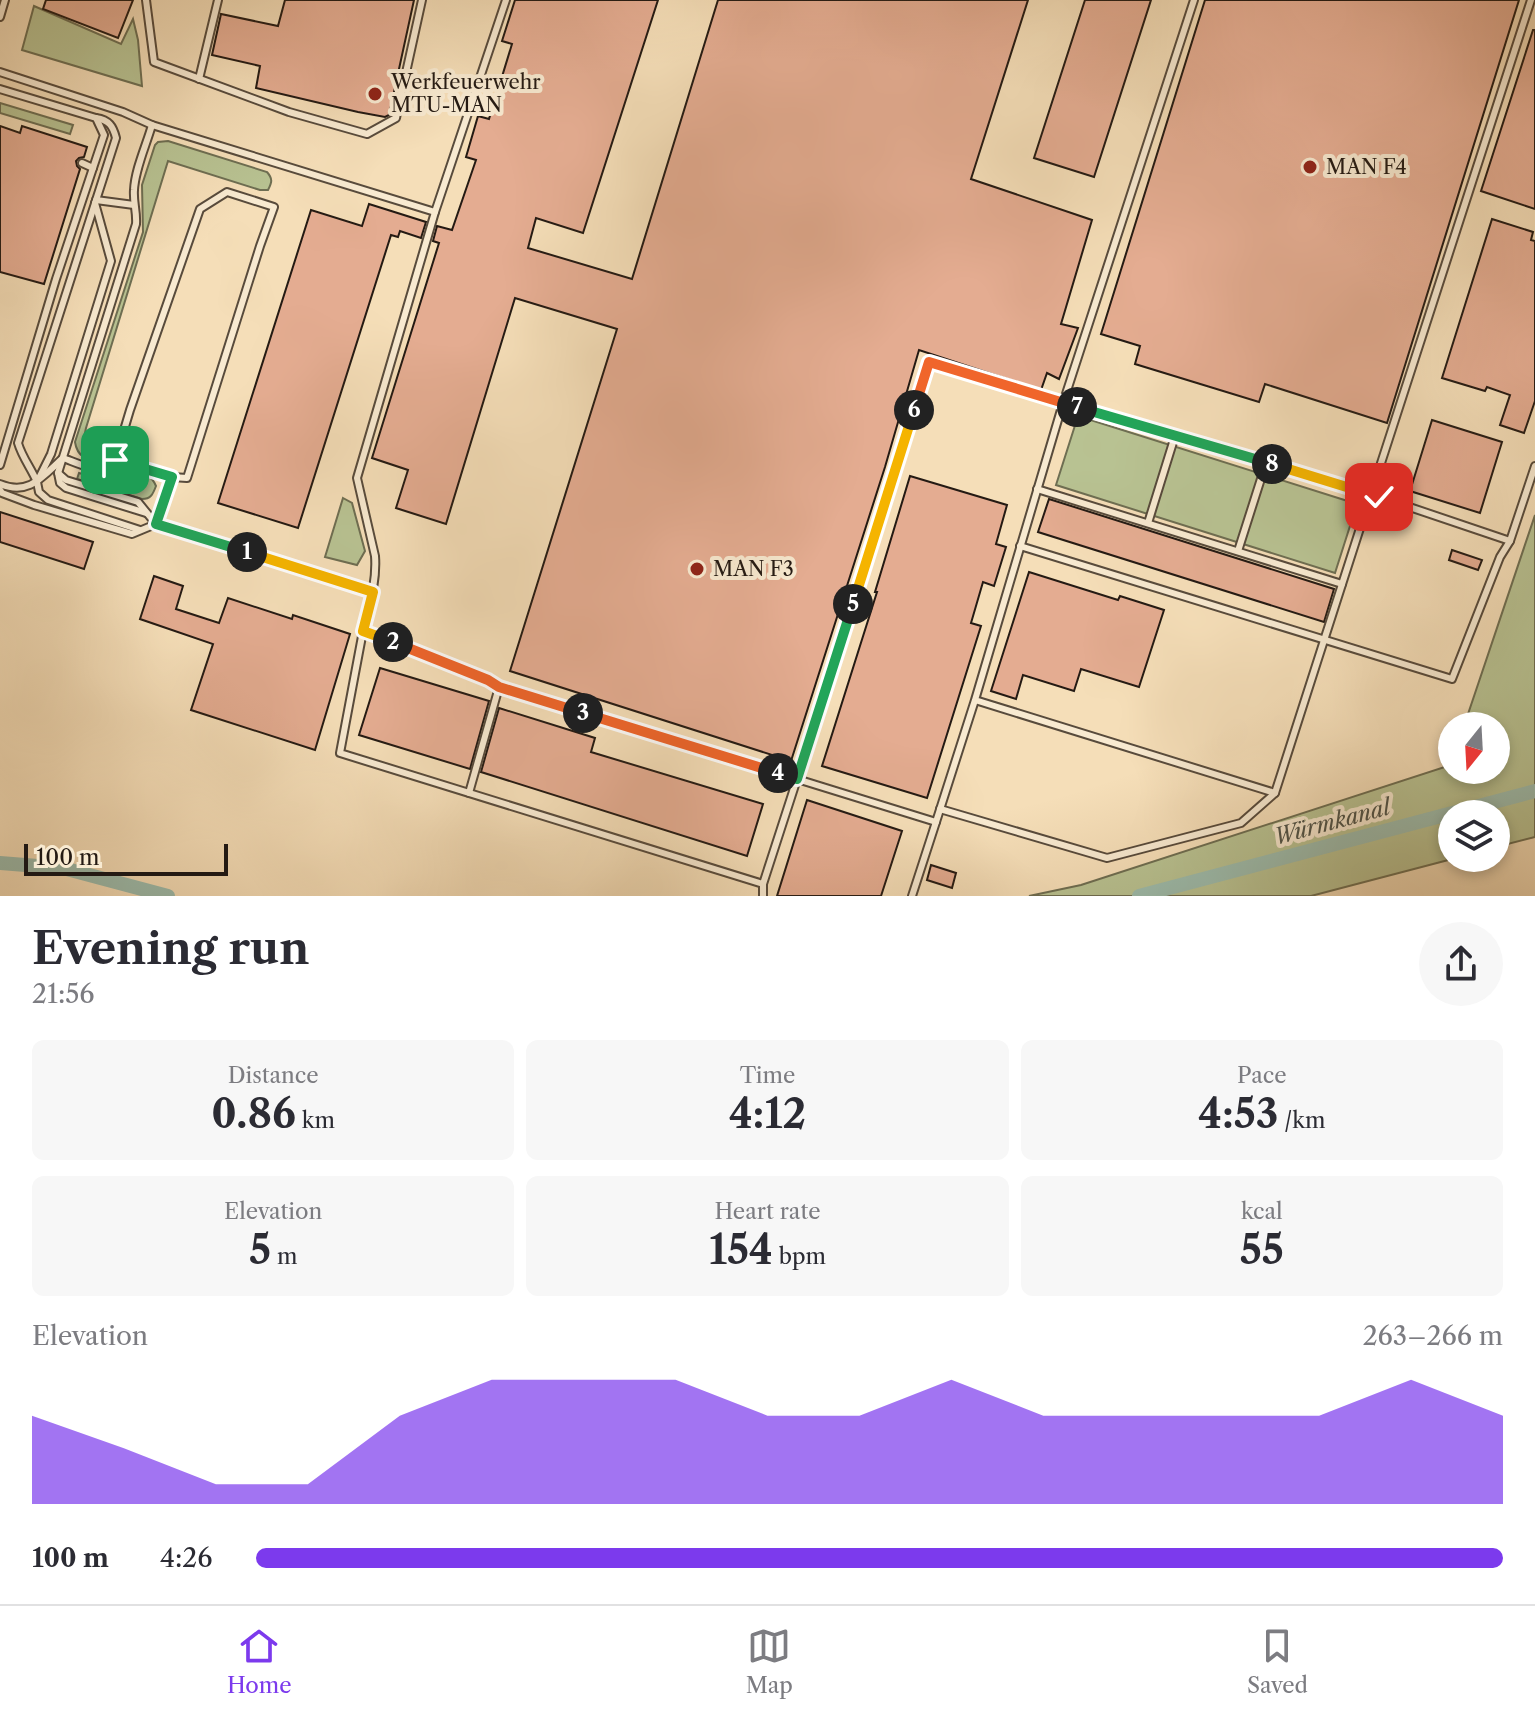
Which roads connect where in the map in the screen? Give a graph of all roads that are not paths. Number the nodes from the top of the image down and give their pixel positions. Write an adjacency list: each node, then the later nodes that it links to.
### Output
1 (5, 0): 8 (lane)
2 (146, 0): 10 (lane)
3 (218, 0): 10 (lane)
4 (422, 0): 10 (lane)
5 (506, 0): 18 (lane)
6 (1194, 0): 21 (lane)
7 (1531, 0): 33 (lane)
8 (0, 17)
9 (0, 72): 13 (lane)
10 (199, 79)
11 (0, 89): 12 (lane)
12 (96, 118): 15 (lane); 16 (lane)
13 (152, 125): 17 (lane); 18 (lane)
14 (82, 163): 15 (lane)
15 (93, 168): 20 (lane)
16 (95, 202): 17 (lane); 29 (lane); 29 (lane)
17 (134, 205): 23 (lane)
18 (435, 212): 41 (lane)
19 (46, 275): 20 (lane)
20 (56, 279): 26 (lane)
21 (1063, 403): 22 (lane); 31 (lane); 46 (lane)
22 (1175, 436): 25 (lane); 34 (lane)
23 (63, 458): 24 (lane); 29 (lane); 35 (lane)
24 (115, 460): 28 (lane); 28 (lane)
25 (1266, 463): 33 (lane); 39 (lane)
26 (0, 465)
27 (1535, 466): 37 (lane)
28 (172, 477): 35 (lane)
29 (37, 482): 30 (lane); 36 (lane)
30 (0, 484)
31 (1037, 489): 34 (lane); 38 (lane)
32 (0, 490): 36 (lane)
33 (1371, 494): 37 (lane); 40 (lane)
34 (1148, 523): 39 (lane)
35 (156, 524): 36 (lane); 41 (lane)
36 (140, 530)
37 (1510, 541): 43 (lane)
38 (1020, 546): 43 (lane); 45 (lane)
39 (1238, 551): 40 (lane)
40 (1342, 584): 43 (lane)
41 (373, 592): 42 (lane)
42 (363, 631): 44 (lane); 47 (lane)
43 (1325, 639): 48 (lane)
44 (499, 687): 46 (lane); 47 (lane)
45 (975, 700): 48 (lane); 49 (lane)
46 (797, 779): 50 (lane); 51 (lane)
47 (469, 793): 51 (lane)
48 (1275, 793): 49 (lane)
49 (940, 809): 50 (lane)
50 (936, 822): 53 (lane)
51 (763, 884): 52 (lane)
52 (763, 896)
53 (912, 896)

